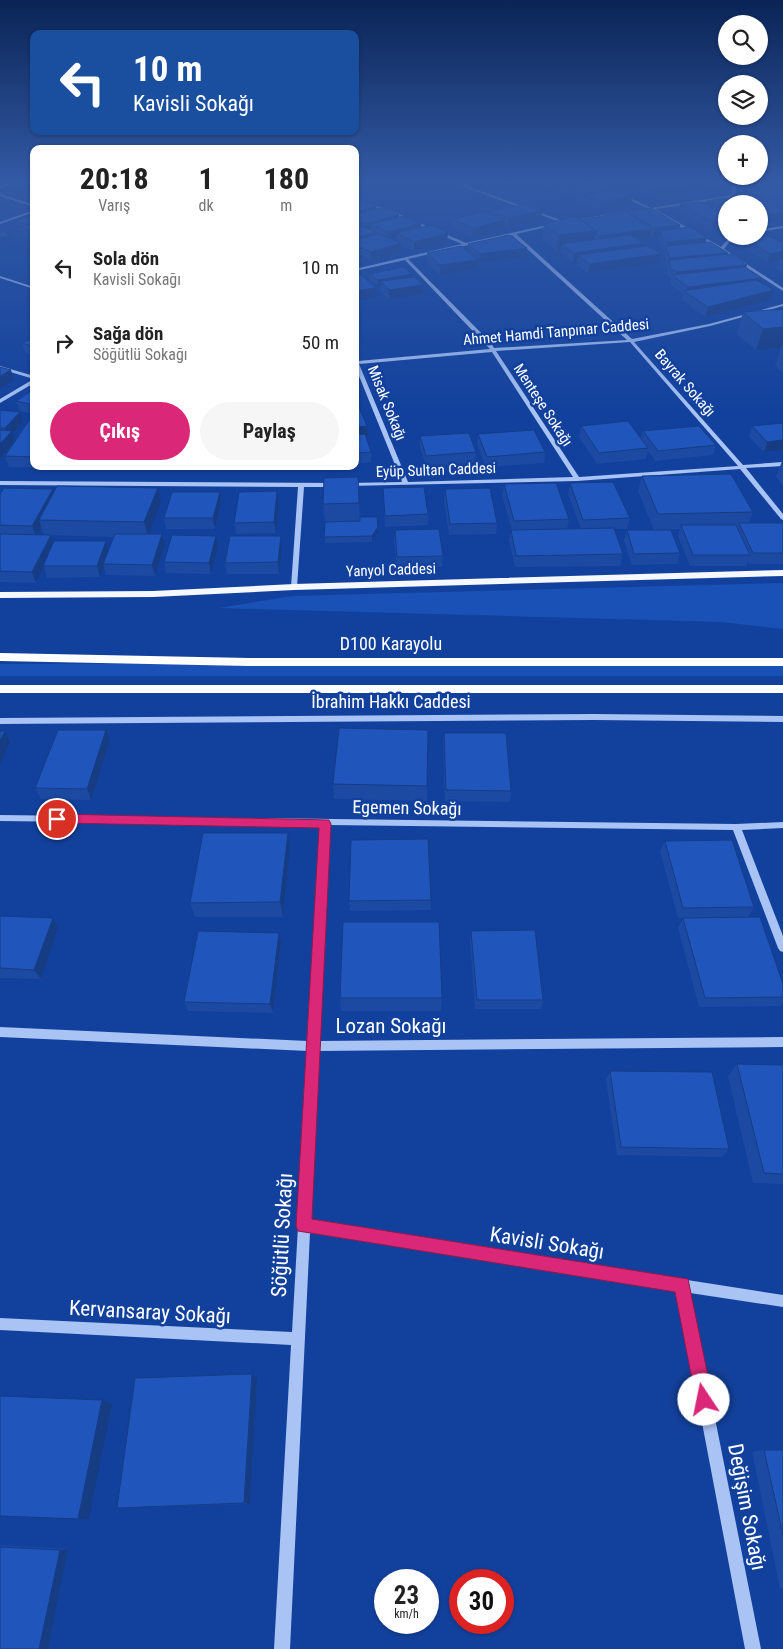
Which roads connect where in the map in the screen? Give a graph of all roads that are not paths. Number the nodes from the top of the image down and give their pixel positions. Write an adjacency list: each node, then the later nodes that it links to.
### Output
1 (405, 258): 4 (street); 10 (street, Menteşe Sokağı)
2 (539, 258): 9 (street, Bayrak Sokağı)
3 (735, 258): 7 (street)
4 (359, 269)
5 (0, 276): 6 (street)
6 (30, 287)
7 (783, 290)
8 (783, 305): 9 (street, Ahmet Hamdi Tanpınar Caddesi)
9 (631, 341): 10 (street, Ahmet Hamdi Tanpınar Caddesi); 18 (street, Bayrak Sokağı)
10 (493, 350): 11 (street, Ahmet Hamdi Tanpınar Caddesi); 19 (street, Menteşe Sokağı)
11 (359, 362)
12 (0, 367): 14 (street)
13 (359, 369): 21 (street, Misak Sokağı)
14 (30, 378)
15 (30, 382): 16 (street)
16 (0, 401)
17 (783, 464): 18 (street, Eyüp Sultan Caddesi)
18 (742, 467): 19 (street, Eyüp Sultan Caddesi); 23 (street, Bayrak Sokağı)
19 (577, 479): 21 (street, Eyüp Sultan Caddesi)
20 (0, 483): 22 (street, Eyüp Sultan Caddesi)
21 (406, 484): 22 (street, Eyüp Sultan Caddesi)
22 (301, 486): 25 (street)
23 (783, 518)
24 (783, 573): 25 (main road, Yanyol Caddesi)
25 (294, 588): 26 (main road, Yanyol Caddesi)
26 (0, 595)
27 (0, 657): 28 (highway, D100 Karayolu)
28 (783, 662)
29 (0, 689): 30 (highway)
30 (783, 689)
31 (783, 719): 32 (street, İbrahim Hakkı Caddesi)
32 (0, 721)
33 (0, 818): 34 (street, Egemen Sokağı)
34 (325, 824): 36 (street, Egemen Sokağı); 40 (street, Söğütlü Sokağı)
35 (783, 825): 36 (street, Egemen Sokağı)
36 (736, 828): 37 (street)
37 (783, 948)
38 (0, 1032): 40 (street, Lozan Sokağı)
39 (783, 1042): 40 (street, Lozan Sokağı)
40 (313, 1046): 41 (street, Söğütlü Sokağı)
41 (304, 1226): 42 (street, Kavisli Sokağı); 45 (street, Söğütlü Sokağı)
42 (682, 1285): 43 (street, Kavisli Sokağı); 47 (street, Değişim Sokağı)
43 (783, 1301)
44 (0, 1324): 45 (street, Kervansaray Sokağı)
45 (298, 1339): 46 (street, Söğütlü Sokağı)
46 (282, 1649)
47 (753, 1649)

